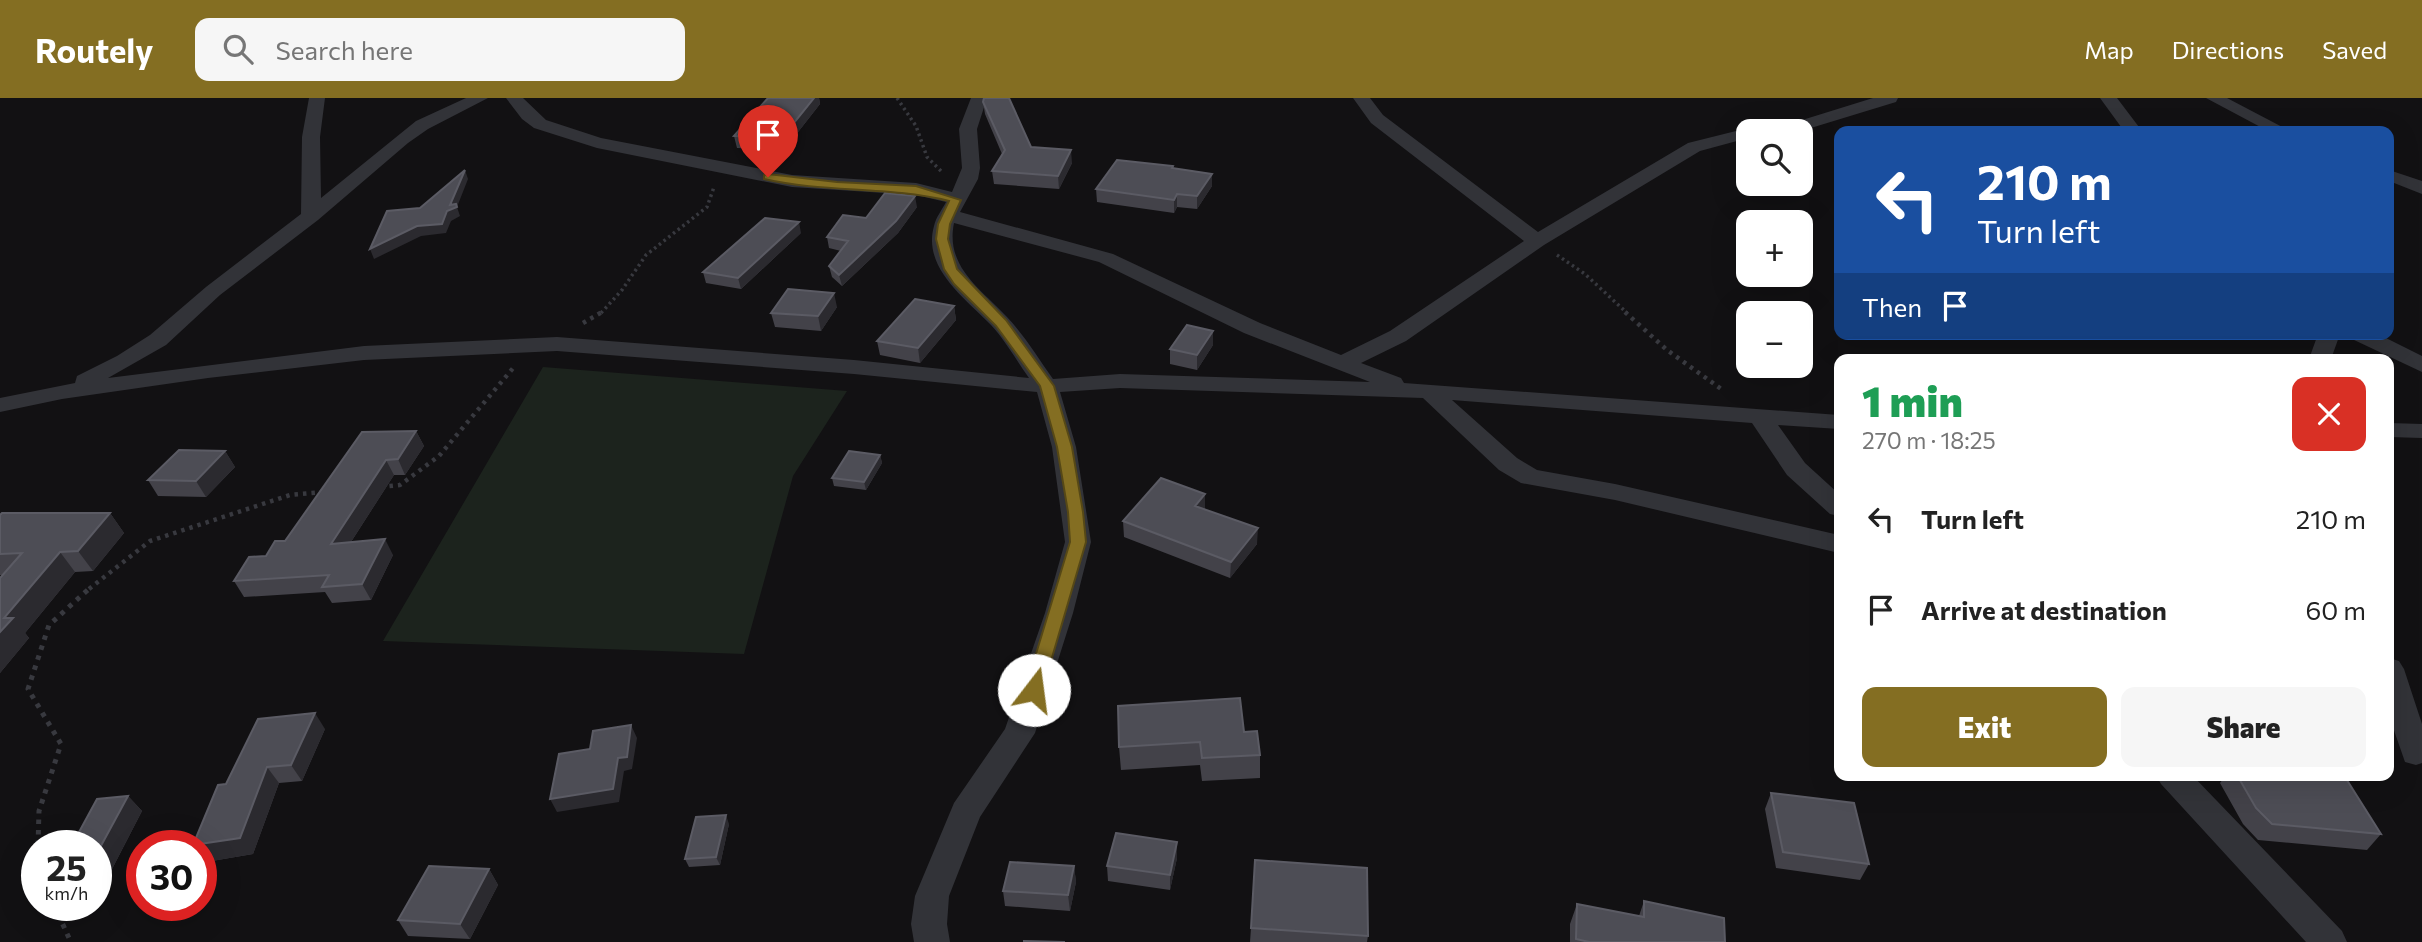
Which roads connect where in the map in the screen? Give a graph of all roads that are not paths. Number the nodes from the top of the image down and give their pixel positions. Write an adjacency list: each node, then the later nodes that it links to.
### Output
1 (317, 98): 16 (street)
2 (480, 98): 16 (street)
3 (514, 98): 15 (street)
4 (979, 98): 15 (street)
5 (1361, 98): 17 (street)
6 (1890, 98): 9 (street)
7 (2108, 98): 10 (street)
8 (2214, 98): 11 (street)
9 (1813, 122)
10 (2129, 126)
11 (2271, 126)
12 (1736, 136): 17 (street)
13 (2394, 177): 14 (street)
14 (2422, 188)
15 (955, 202): 20 (street); 23 (street)
16 (311, 216): 18 (street)
17 (1537, 241): 20 (street)
18 (158, 340): 22 (street); 25 (street)
19 (2372, 340): 21 (street)
20 (1342, 363): 24 (street)
21 (2422, 365)
22 (208, 371): 23 (street); 25 (street)
23 (1047, 386): 24 (street); 36 (street)
24 (1420, 391): 27 (street); 32 (street)
25 (62, 392): 26 (street)
26 (0, 405)
27 (1759, 415): 28 (street); 31 (street)
28 (1834, 422)
29 (2394, 430): 30 (street)
30 (2422, 431)
31 (1834, 503)
32 (1834, 543)
33 (2394, 689): 34 (street)
34 (2409, 749)
35 (2178, 781): 37 (street)
36 (932, 942)
37 (2329, 942)

